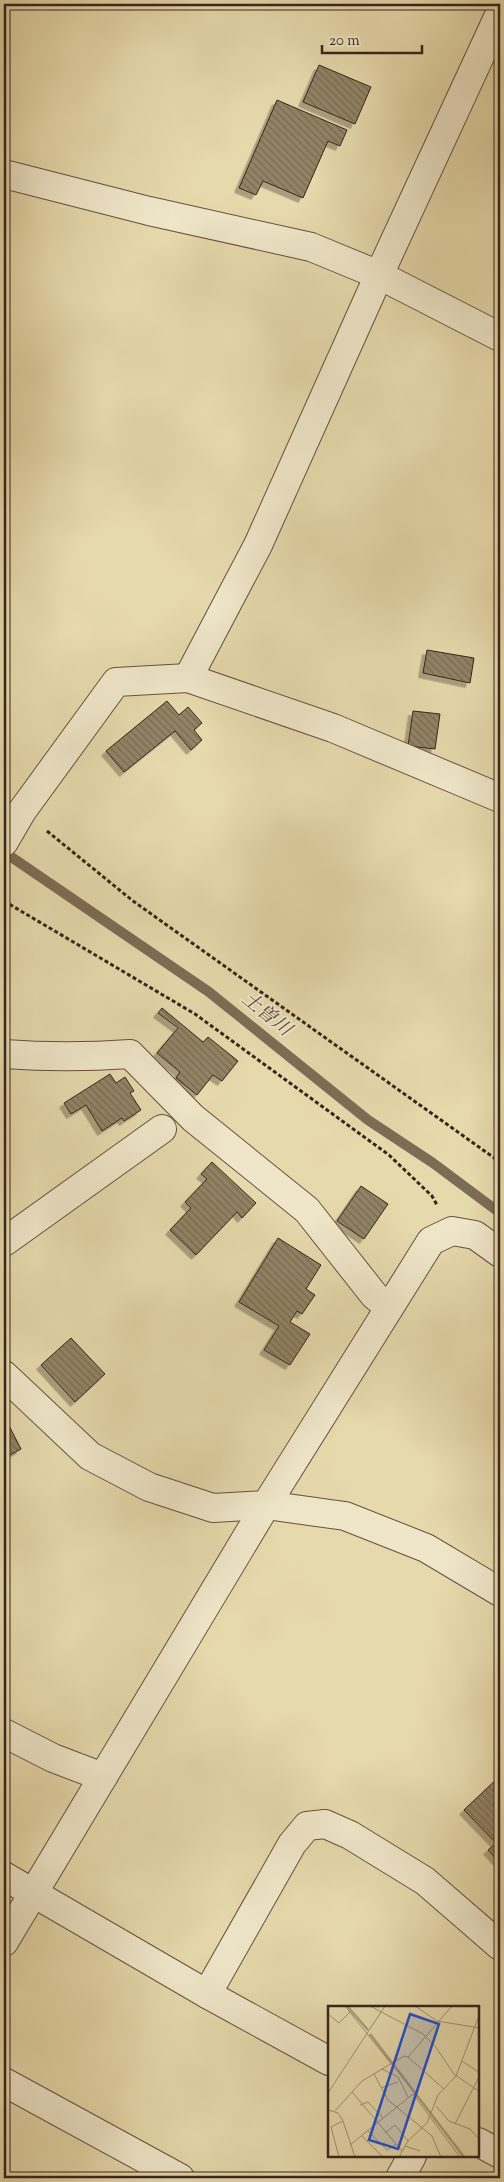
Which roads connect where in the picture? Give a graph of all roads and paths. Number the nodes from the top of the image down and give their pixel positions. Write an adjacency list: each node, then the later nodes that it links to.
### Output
1 (500, 13): 3 (street)
2 (4, 174): 3 (street)
3 (378, 275): 4 (street); 5 (street)
4 (500, 337)
5 (188, 678): 6 (street); 7 (street)
6 (500, 798)
7 (14, 824): 11 (path)
8 (4, 900): 12 (path)
9 (4, 1054): 15 (street)
10 (162, 1129): 13 (street)
11 (500, 1162)
12 (452, 1231): 14 (street); 15 (street)
13 (4, 1242)
14 (500, 1253)
15 (389, 1308): 17 (street)
16 (4, 1375): 17 (street)
17 (266, 1505): 18 (street); 20 (street)
18 (500, 1592)
19 (4, 1733): 20 (street)
20 (103, 1777): 22 (street)
21 (4, 1876): 22 (street)
22 (34, 1894): 23 (street); 25 (street)
23 (4, 1942)
24 (500, 1946): 25 (street)
25 (207, 1994): 26 (street)
26 (328, 2059)
27 (4, 2082): 31 (street)
28 (479, 2143): 29 (street)
29 (500, 2154)
30 (411, 2157): 32 (street)
31 (180, 2178)
32 (400, 2178)

